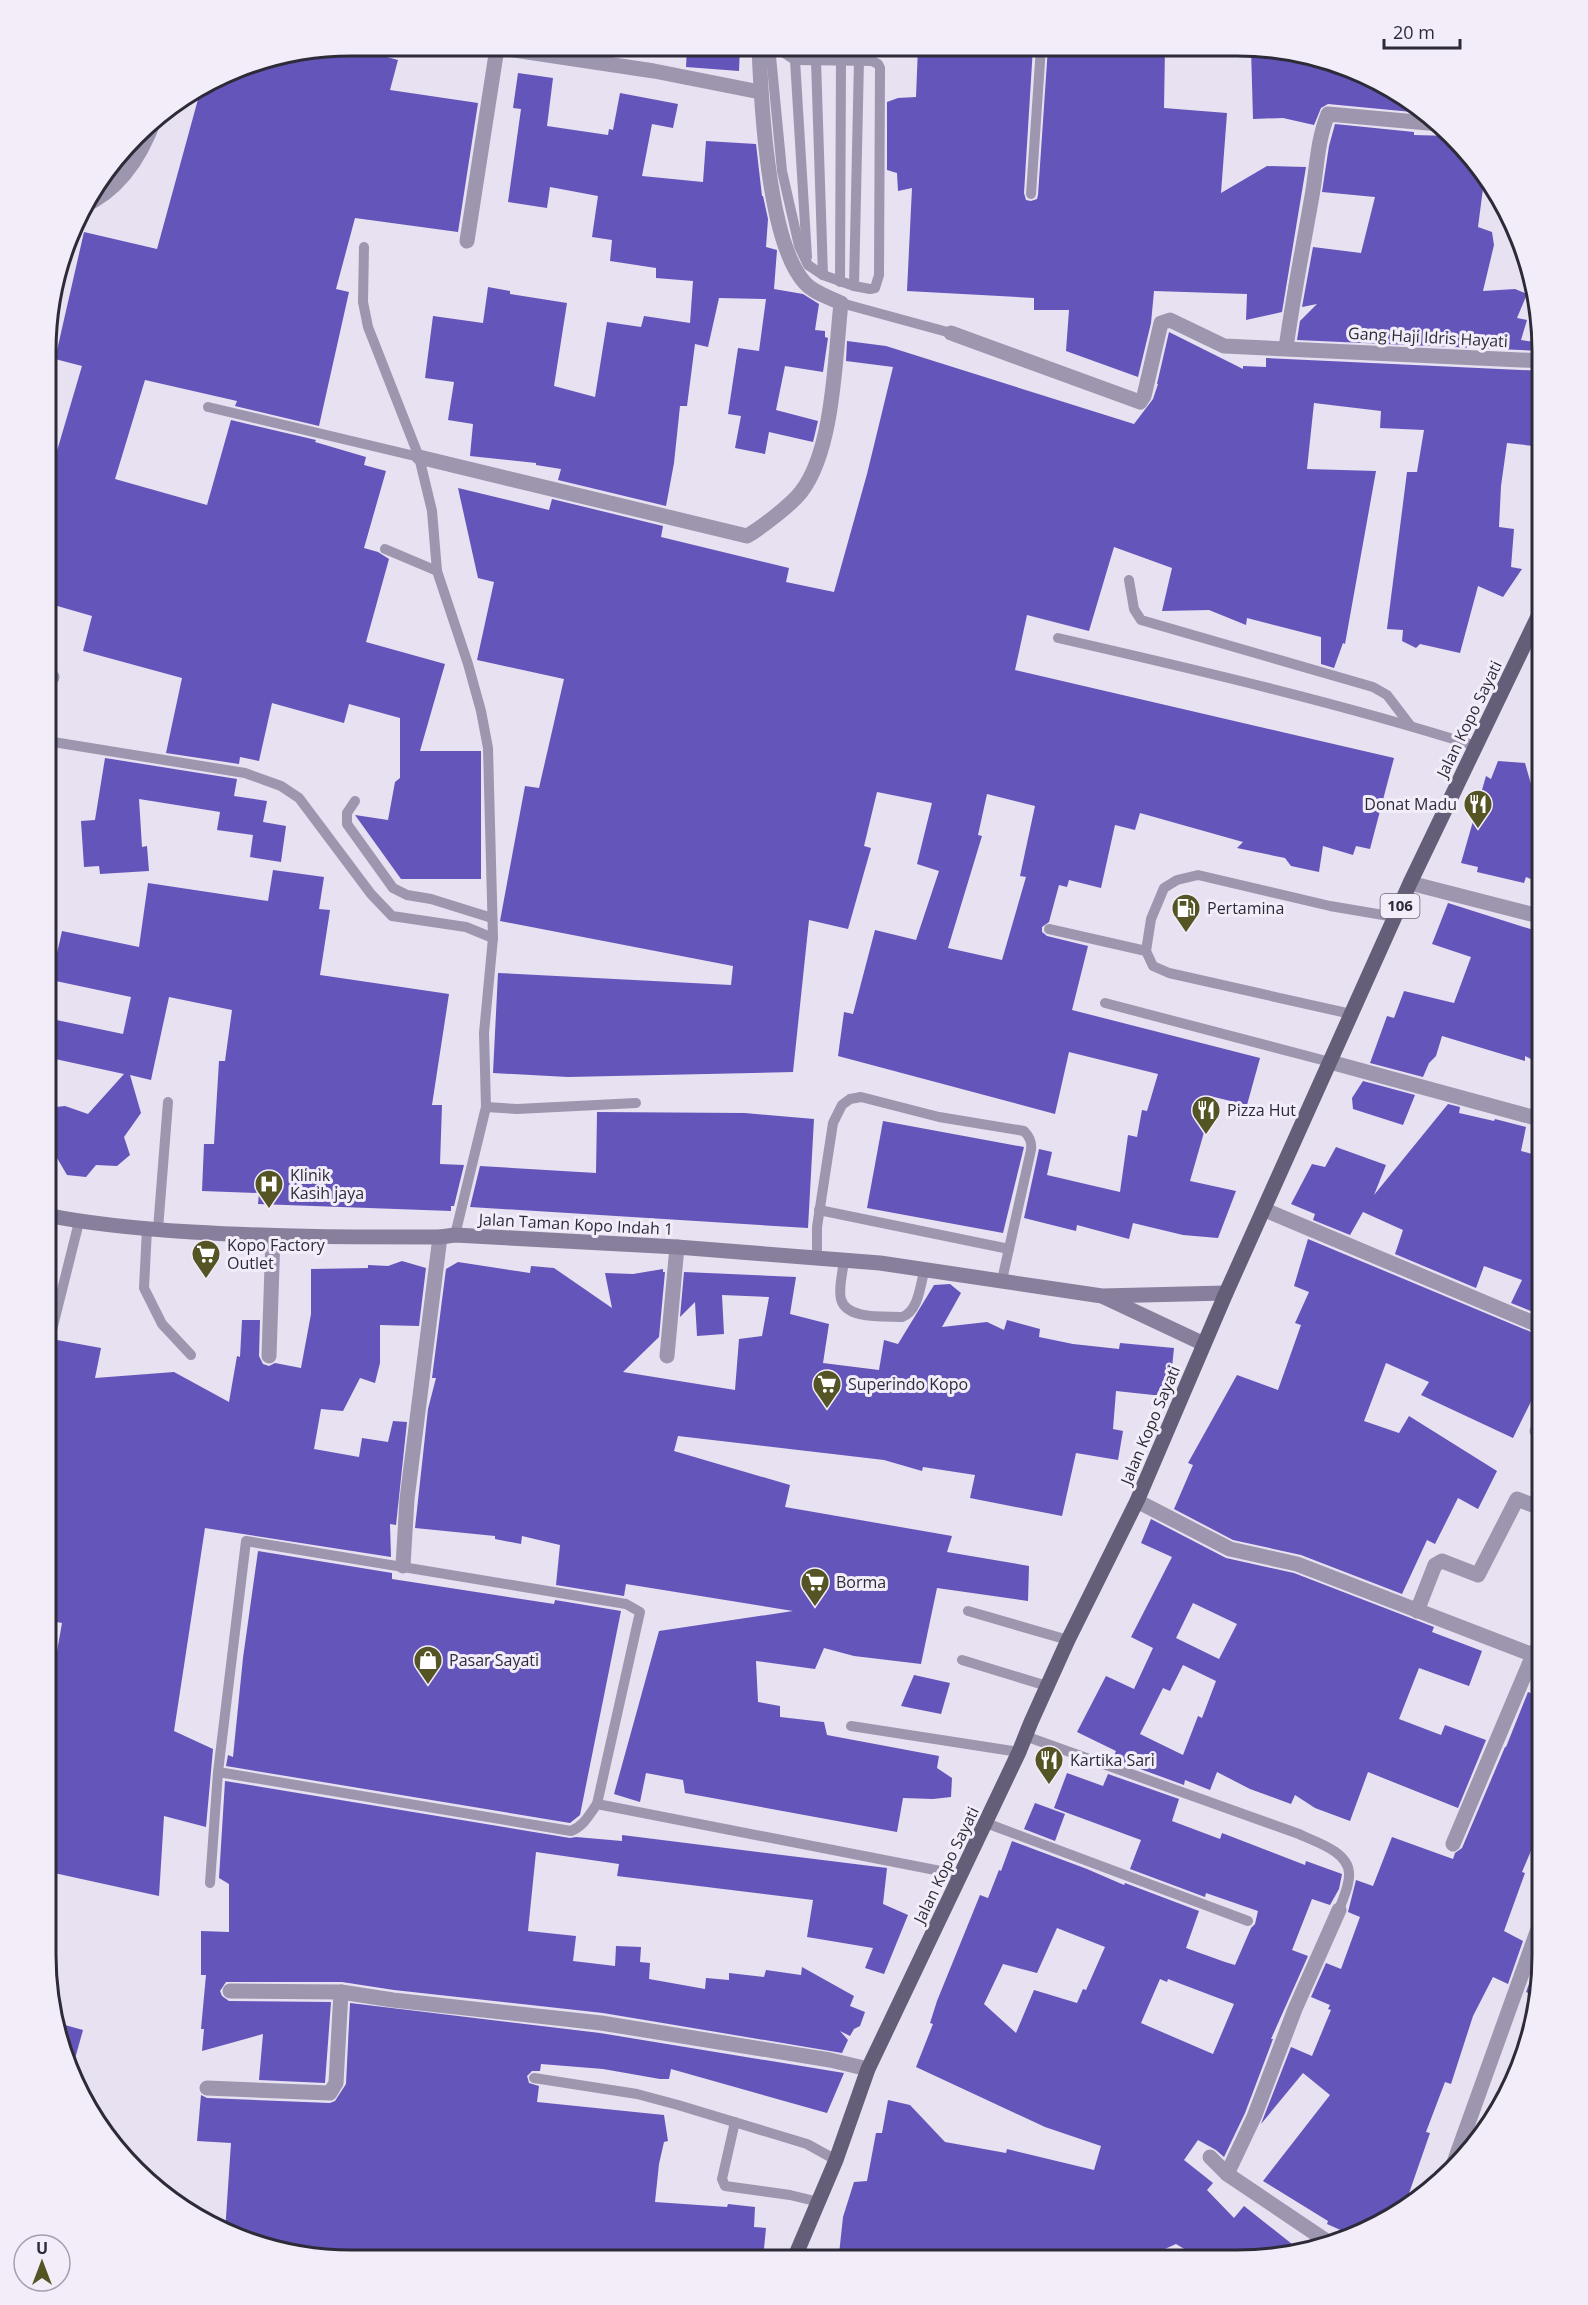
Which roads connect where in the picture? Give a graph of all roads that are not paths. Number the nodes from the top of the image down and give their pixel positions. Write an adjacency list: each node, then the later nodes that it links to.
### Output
1 (496, 56): 16 (street)
2 (592, 56): 11 (street)
3 (759, 56): 11 (street)
4 (773, 56): 18 (lane)
5 (788, 56): 7 (lane)
6 (1040, 56): 14 (lane)
7 (795, 60): 10 (lane); 18 (lane)
8 (841, 60): 9 (lane); 10 (lane); 20 (lane)
9 (859, 60): 21 (lane); 21 (lane)
10 (816, 61): 19 (lane)
11 (760, 92): 22 (street)
12 (1424, 123): 24 (street)
13 (143, 141): 15 (street)
14 (1031, 194)
15 (99, 197)
16 (467, 241)
17 (364, 247): 27 (lane)
18 (808, 265): 19 (lane)
19 (823, 275): 20 (lane)
20 (840, 282): 21 (lane)
21 (854, 286)
22 (841, 303): 23 (lane); 27 (street)
23 (951, 333): 24 (street, Gang Haji Idris Hayati)
24 (1286, 348): 25 (street, Gang Haji Idris Hayati)
25 (1532, 360)
26 (208, 407): 27 (lane)
27 (419, 457): 29 (lane)
28 (385, 549): 29 (lane)
29 (437, 571): 40 (lane)
30 (1129, 580): 33 (lane)
31 (1532, 629): 35 (main road, Jalan Kopo Sayati / 106)
32 (1058, 638): 33 (lane)
33 (1410, 725): 35 (lane)
34 (56, 742): 42 (lane)
35 (1476, 746): 37 (main road, Jalan Kopo Sayati / 106)
36 (355, 801): 40 (lane)
37 (1410, 883): 38 (street); 39 (main road, Jalan Kopo Sayati / 106)
38 (1532, 914)
39 (1395, 917): 43 (lane); 45 (main road, Jalan Kopo Sayati / 106)
40 (492, 918): 42 (lane)
41 (1049, 929): 43 (lane)
42 (493, 938): 49 (lane)
43 (1146, 951): 45 (lane)
44 (1105, 1004): 46 (lane)
45 (1351, 1014): 46 (main road, Jalan Kopo Sayati / 106)
46 (1330, 1062): 50 (street); 52 (main road, Jalan Kopo Sayati / 106)
47 (168, 1102): 55 (lane)
48 (636, 1103): 49 (lane)
49 (486, 1107): 56 (lane)
50 (1532, 1117)
51 (819, 1210): 59 (lane); 59 (lane); 60 (lane)
52 (1264, 1210): 64 (main road, Jalan Kopo Sayati / 106); 67 (street)
53 (56, 1217): 54 (main road, Jalan Taman Kopo Indah 1)
54 (79, 1222): 55 (main road, Jalan Taman Kopo Indah 1); 66 (lane)
55 (152, 1229): 57 (main road, Jalan Taman Kopo Indah 1); 69 (lane)
56 (448, 1236): 57 (main road, Jalan Taman Kopo Indah 1); 58 (main road, Jalan Taman Kopo Indah 1); 74 (street)
57 (273, 1237): 70 (street)
58 (677, 1247): 60 (main road, Jalan Taman Kopo Indah 1); 71 (street)
59 (1009, 1249): 63 (lane)
60 (817, 1258): 61 (main road, Jalan Taman Kopo Indah 1)
61 (844, 1260): 62 (main road, Jalan Taman Kopo Indah 1); 62 (lane)
62 (925, 1268): 63 (main road, Jalan Taman Kopo Indah 1)
63 (1002, 1280): 65 (main road, Jalan Taman Kopo Indah 1)
64 (1227, 1293): 65 (main road, Jalan Taman Kopo Indah 1); 68 (main road, Jalan Kopo Sayati / 106)
65 (1102, 1296): 68 (main road, Jalan Taman Kopo Indah 1)
66 (56, 1314)
67 (1532, 1322)
68 (1204, 1344): 72 (main road, Jalan Kopo Sayati / 106)
69 (191, 1355)
70 (269, 1356)
71 (668, 1356)
72 (1137, 1501): 76 (street); 77 (main road, Jalan Kopo Sayati / 106)
73 (1532, 1505): 76 (street)
74 (403, 1566): 85 (lane); 86 (lane)
75 (968, 1611): 77 (lane)
76 (1417, 1611): 78 (street)
77 (1068, 1640): 81 (main road, Jalan Kopo Sayati / 106)
78 (1532, 1655)
79 (1532, 1657): 88 (street)
80 (962, 1660): 81 (lane)
81 (1047, 1686): 83 (main road, Jalan Kopo Sayati / 106)
82 (851, 1726): 84 (lane)
83 (1025, 1736): 84 (main road, Jalan Kopo Sayati / 106); 91 (lane)
84 (1019, 1752): 87 (main road, Jalan Kopo Sayati / 106)
85 (218, 1772): 86 (lane); 90 (lane)
86 (597, 1804): 89 (lane)
87 (986, 1823): 89 (main road, Jalan Kopo Sayati / 106); 92 (lane)
88 (1453, 1844)
89 (961, 1875): 96 (main road, Jalan Kopo Sayati / 106)
90 (210, 1883)
91 (1339, 1910): 103 (street)
92 (1248, 1921)
93 (1532, 1946): 100 (street)
94 (230, 1991): 95 (street)
95 (341, 1992): 96 (street); 98 (street)
96 (868, 2070): 102 (main road, Jalan Kopo Sayati / 106)
97 (534, 2078): 99 (lane)
98 (207, 2088)
99 (735, 2122): 102 (lane); 104 (lane)
100 (1459, 2149)
101 (1210, 2157): 103 (street)
102 (836, 2160): 104 (main road, Jalan Kopo Sayati / 106)
103 (1227, 2174): 105 (street)
104 (819, 2202): 106 (main road, Jalan Kopo Sayati / 106)
105 (1321, 2237)
106 (798, 2250)

